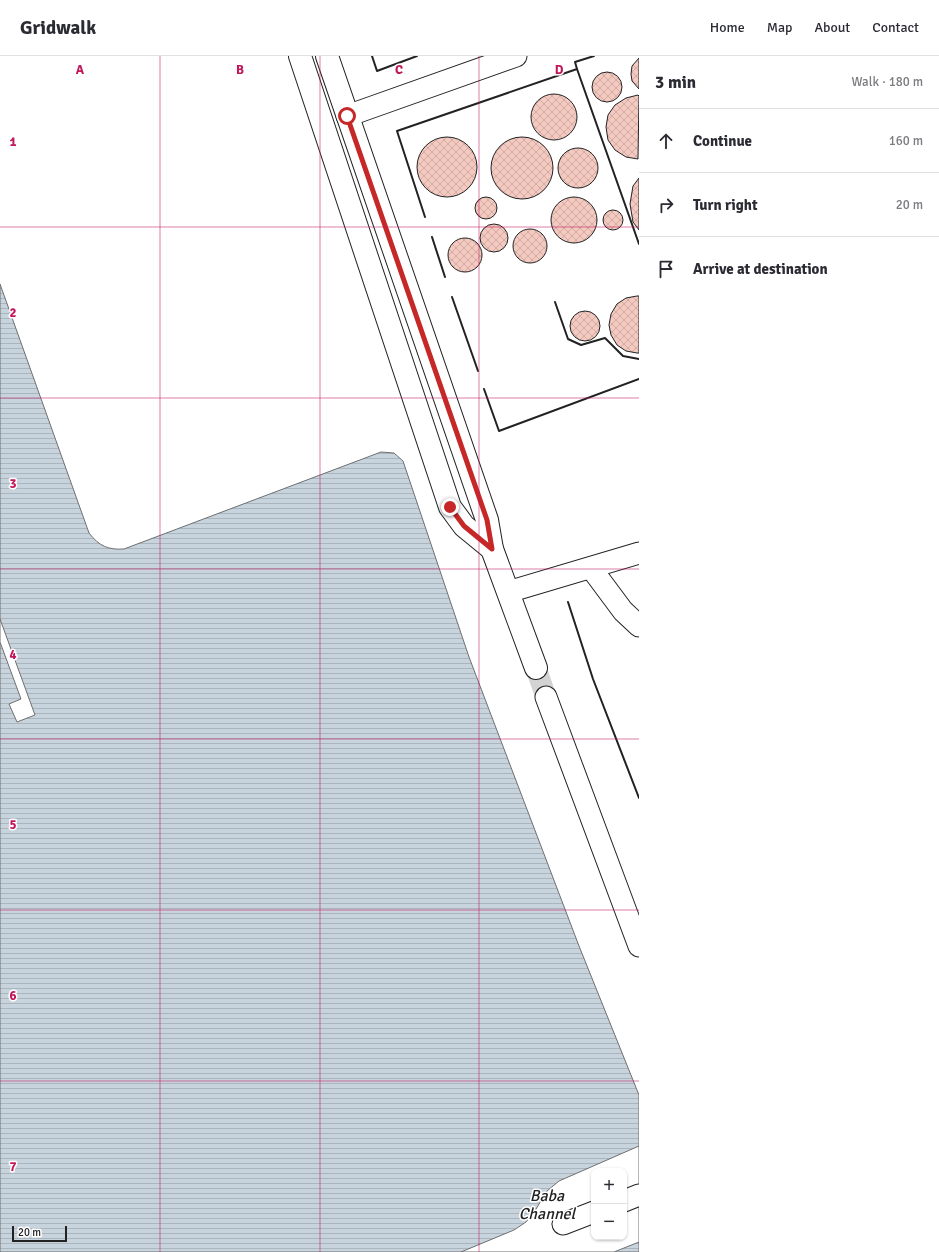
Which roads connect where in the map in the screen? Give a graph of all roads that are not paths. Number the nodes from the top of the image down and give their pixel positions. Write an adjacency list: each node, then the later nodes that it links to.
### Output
1 (300, 56): 5 (main road)
2 (327, 56): 4 (main road)
3 (516, 56): 4 (street)
4 (347, 116): 5 (main road)
5 (492, 549): 8 (main road)
6 (639, 553): 7 (street)
7 (591, 568): 8 (street); 9 (street)
8 (508, 592): 10 (main road)
9 (639, 626)
10 (537, 671)
11 (546, 697): 12 (street)
12 (639, 946)
13 (639, 1195): 14 (street)
14 (627, 1200)
15 (591, 1213): 16 (street)
16 (563, 1224)

